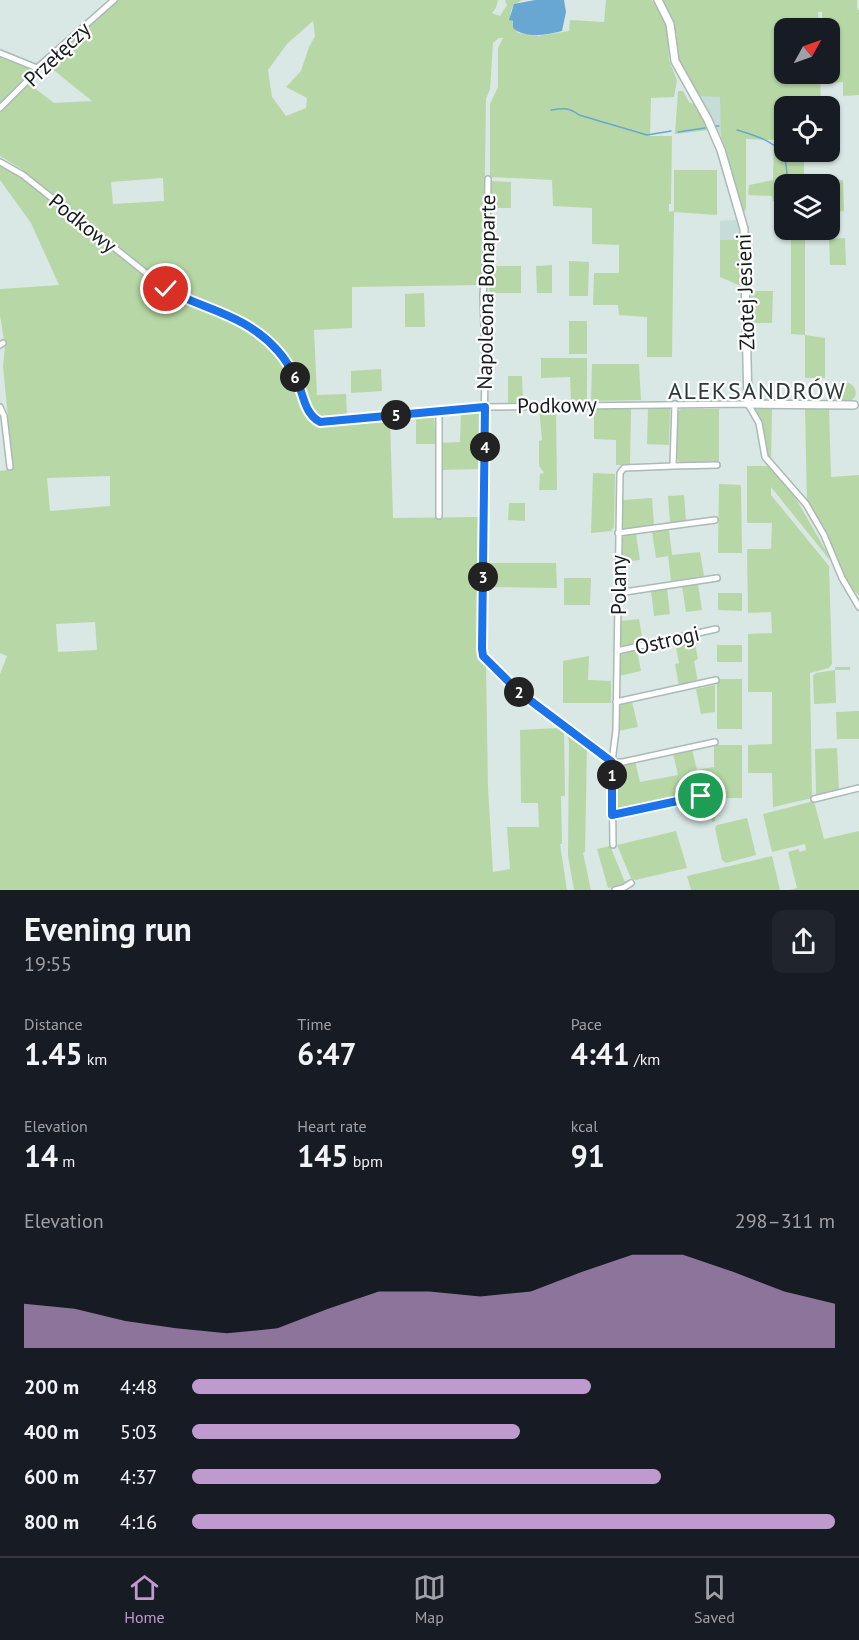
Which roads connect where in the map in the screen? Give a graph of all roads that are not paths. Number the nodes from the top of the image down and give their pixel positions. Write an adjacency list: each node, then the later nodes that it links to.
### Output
1 (114, 0): 4 (street, Przełęczy)
2 (658, 0): 9 (street, Złotej Jesieni)
3 (0, 53): 4 (street)
4 (37, 68): 5 (street, Przełęczy)
5 (0, 108)
6 (0, 162): 13 (street, Podkowy)
7 (488, 178): 12 (street, Napoleona Bonaparte)
8 (675, 404): 9 (street, Podkowy); 12 (street, Podkowy); 15 (street)
9 (748, 404): 10 (street, Podkowy); 22 (street, Złotej Jesieni)
10 (857, 405)
11 (0, 406): 16 (street)
12 (485, 407): 13 (street, Podkowy); 28 (street, Napoleona Bonaparte)
13 (439, 411): 17 (street)
14 (717, 465): 15 (street)
15 (673, 466): 19 (street, Polany)
16 (10, 467)
17 (439, 516)
18 (715, 520): 19 (street)
19 (618, 533): 21 (street, Polany)
20 (717, 578): 21 (street)
21 (618, 593): 24 (street, Polany)
22 (859, 607)
23 (716, 629): 24 (street, Ostrogi)
24 (617, 651): 26 (street, Polany)
25 (716, 680): 26 (street)
26 (616, 702): 28 (street, Polany)
27 (715, 742): 28 (street)
28 (612, 762): 32 (street, Polany)
29 (859, 788): 30 (street)
30 (814, 799)
31 (707, 805): 32 (street)
32 (612, 815): 33 (street, Polany)
33 (613, 845)
34 (631, 883): 35 (street)
35 (615, 890)

